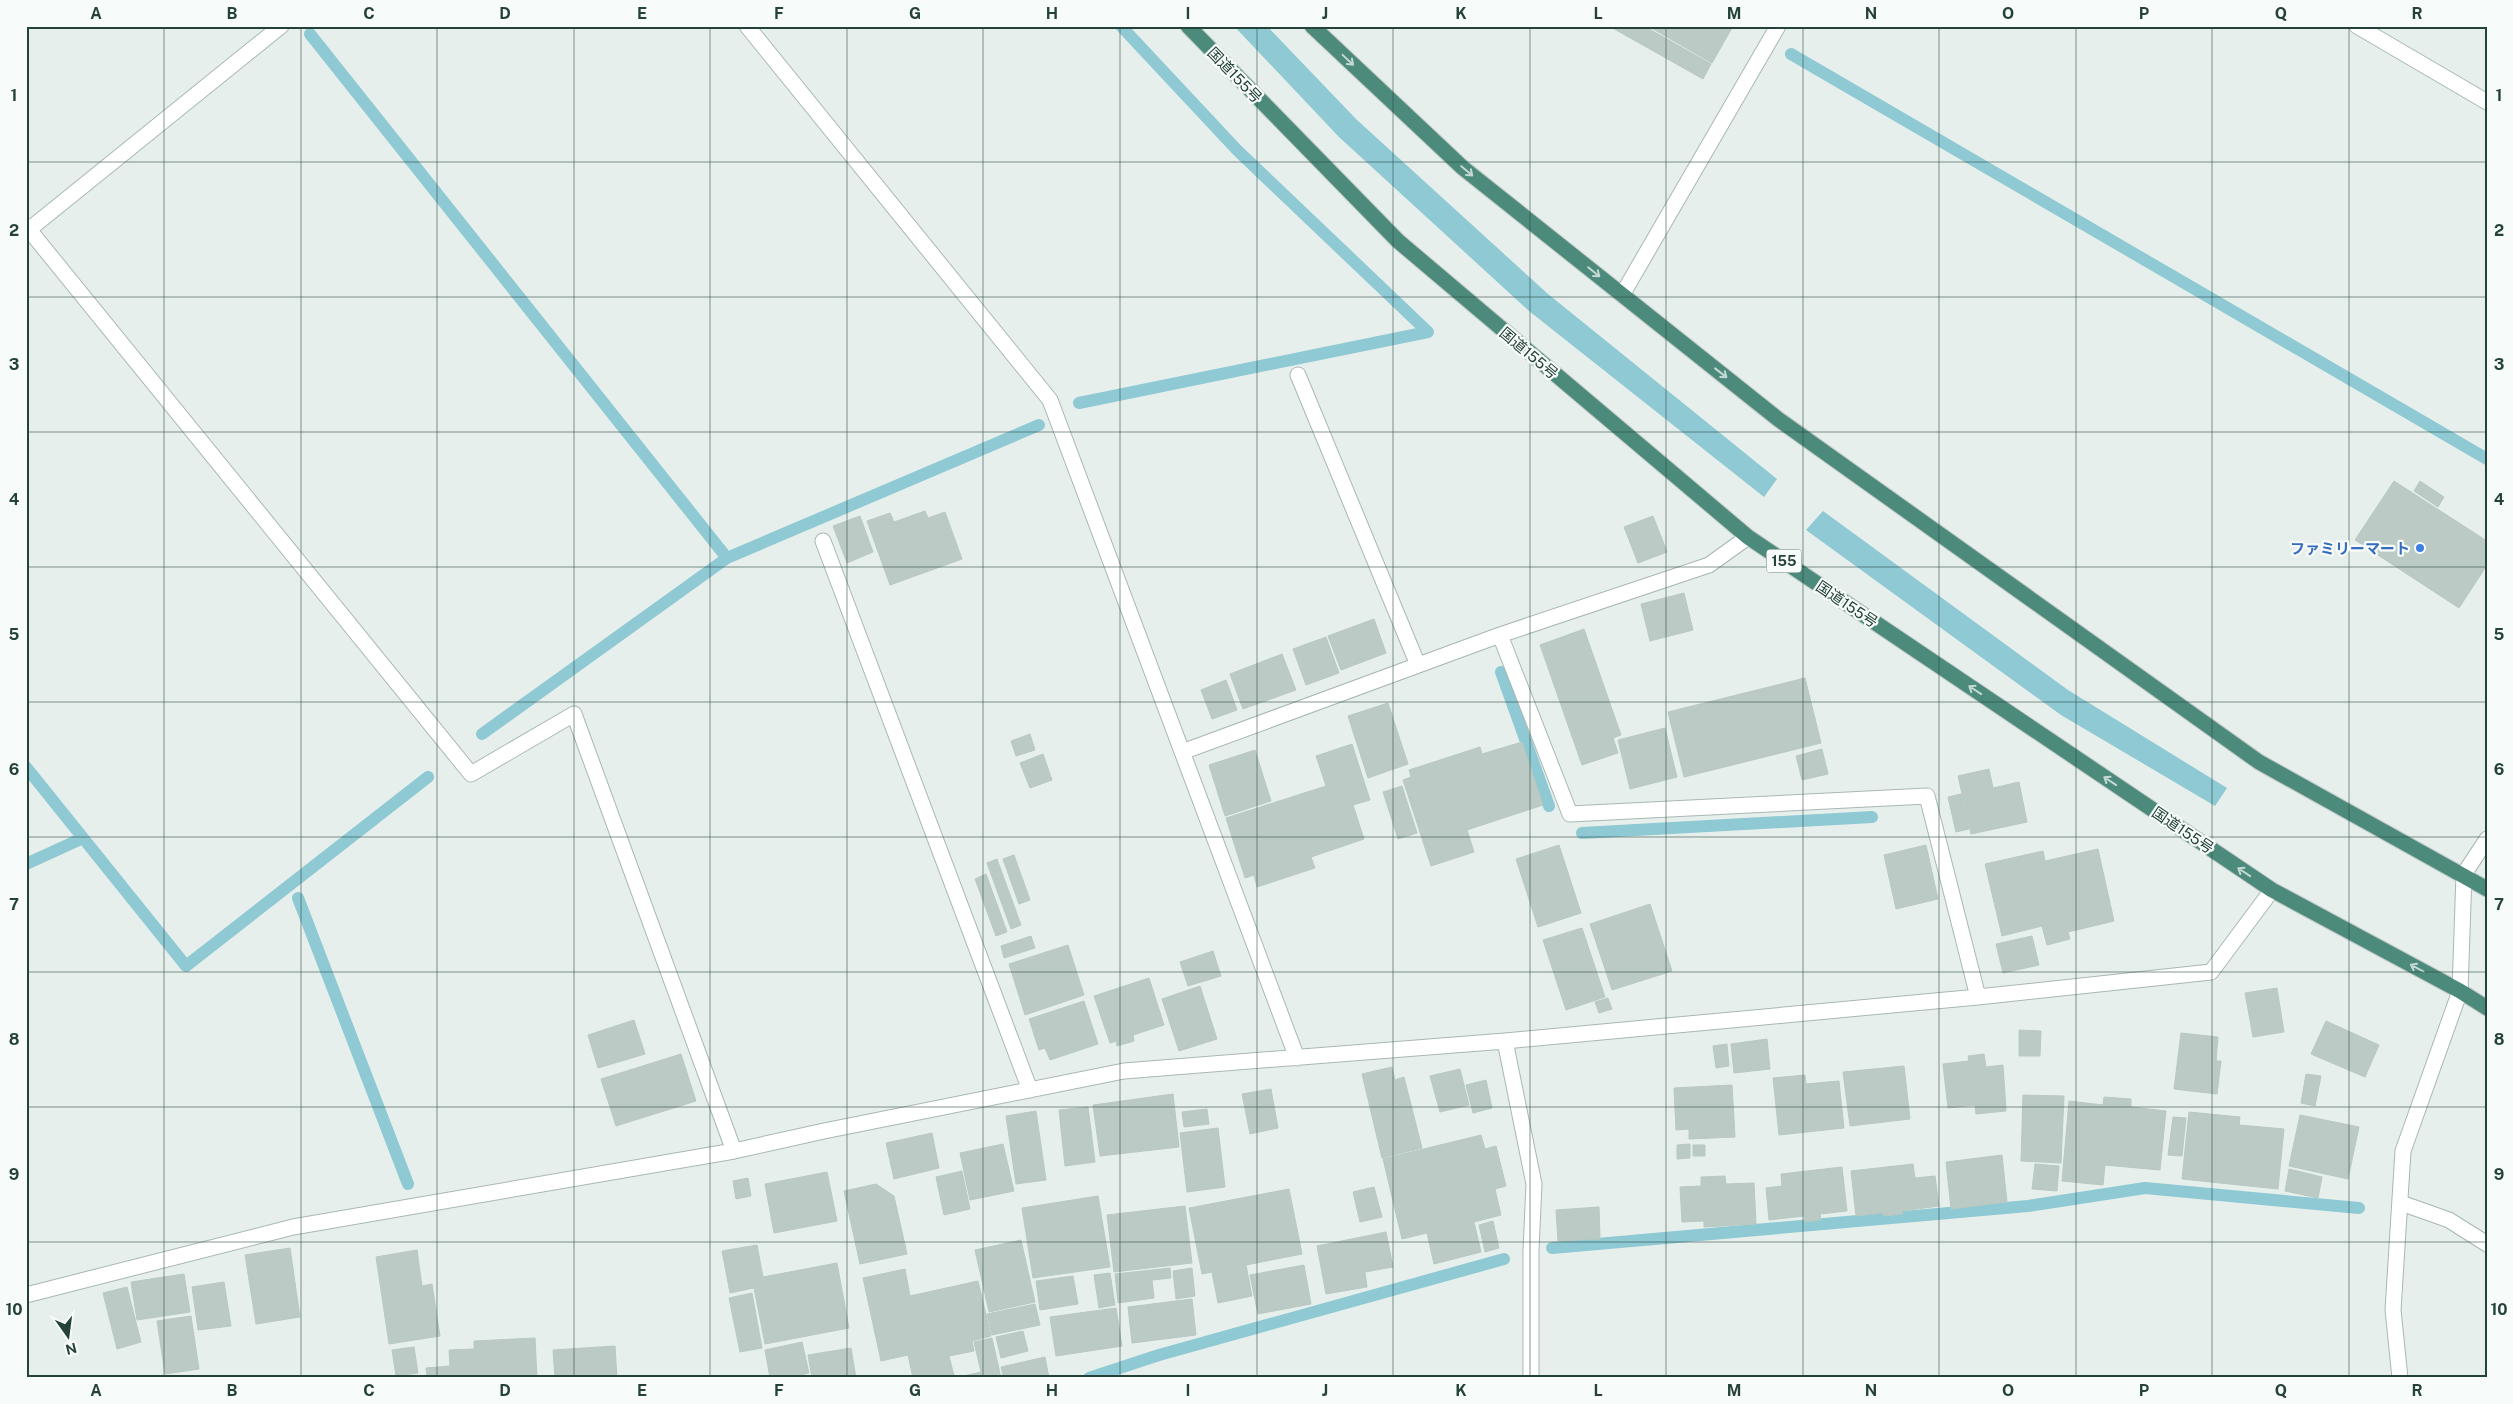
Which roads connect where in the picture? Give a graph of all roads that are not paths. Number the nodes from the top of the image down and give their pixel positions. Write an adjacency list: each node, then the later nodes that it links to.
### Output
1 (281, 26): 8 (street)
2 (747, 26): 15 (street)
3 (1188, 26): 11 (highway, 国道155号 / 155)
4 (1312, 26): 9 (highway, one-way to 9)
5 (1778, 26): 9 (street)
6 (2357, 26): 7 (street)
7 (2487, 102)
8 (27, 229): 26 (street)
9 (1622, 295): 17 (highway, one-way to 17)
10 (1298, 375): 14 (street)
11 (1748, 537): 13 (street); 19 (highway, 国道155号 / 155, one-way to 11)
12 (823, 541): 25 (street)
13 (1500, 635): 14 (street); 21 (street)
14 (1418, 665): 15 (street)
15 (1182, 752): 24 (street)
16 (2487, 839): 17 (street)
17 (2464, 874): 18 (highway); 20 (street)
18 (2487, 889)
19 (2272, 890): 20 (highway, 国道155号 / 155, one-way to 19); 21 (street)
20 (2460, 991): 22 (highway, 国道155号 / 155); 27 (street)
21 (1978, 997): 23 (street)
22 (2487, 1008)
23 (1505, 1041): 24 (street); 30 (street)
24 (1297, 1058): 25 (street)
25 (1030, 1090): 26 (street)
26 (734, 1151): 29 (street)
27 (2401, 1203): 28 (street); 31 (street)
28 (2487, 1244)
29 (26, 1295)
30 (1531, 1378)
31 (2400, 1378)

